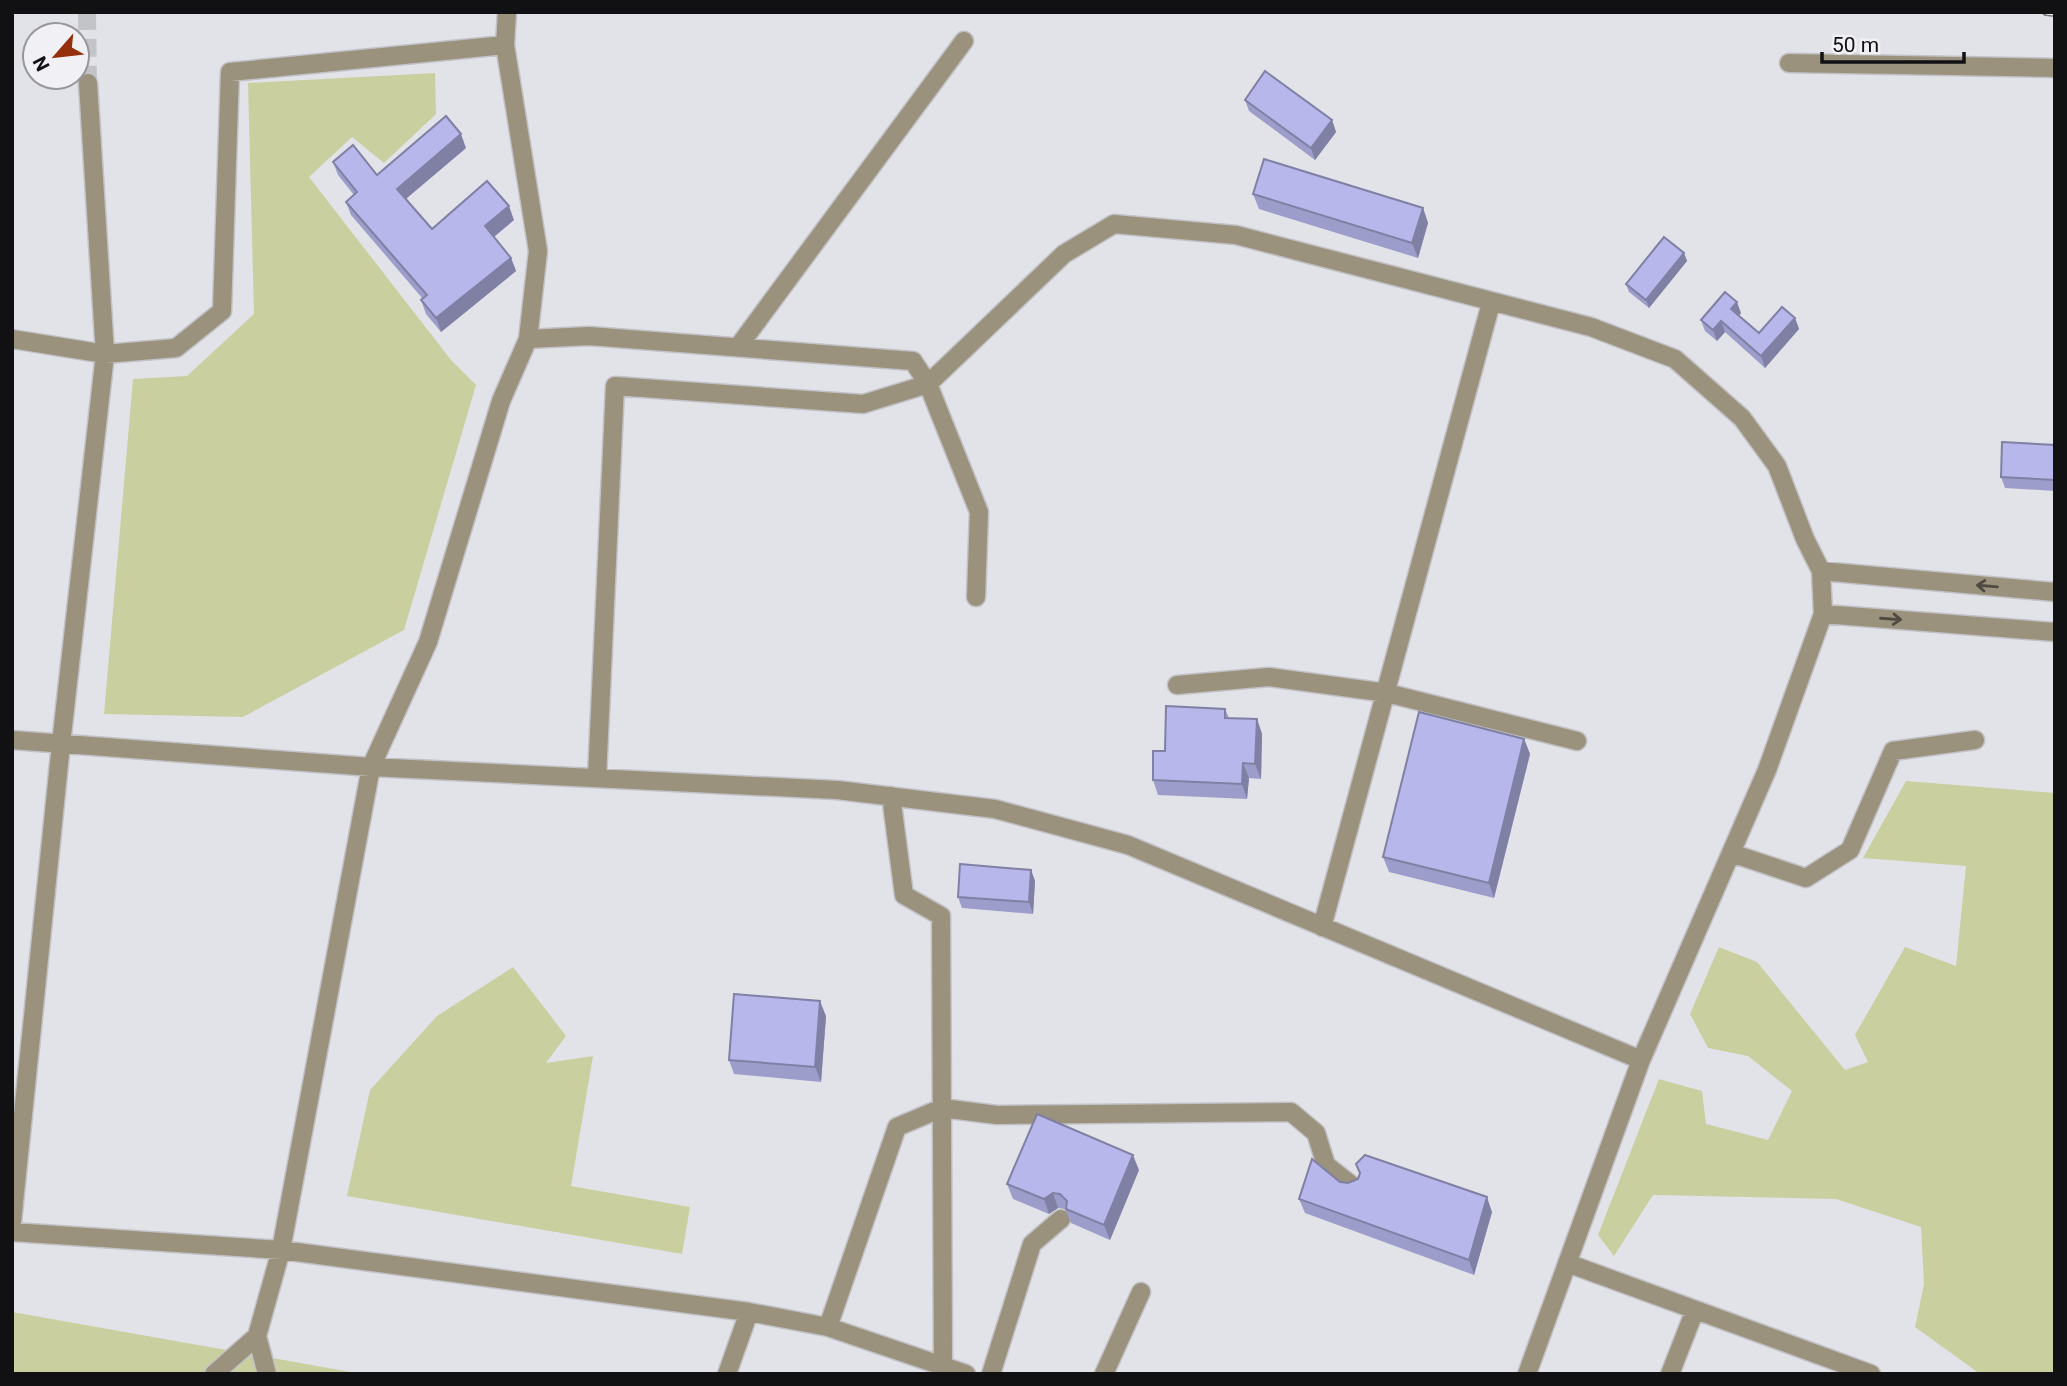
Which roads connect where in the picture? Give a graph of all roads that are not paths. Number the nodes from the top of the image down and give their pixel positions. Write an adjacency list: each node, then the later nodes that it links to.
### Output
1 (507, 12): 3 (street)
2 (964, 41): 10 (street)
3 (505, 45): 9 (street); 11 (street)
4 (1789, 63): 5 (street)
5 (2055, 68)
6 (89, 91): 11 (street)
7 (1491, 303): 12 (street); 13 (street); 19 (street)
8 (12, 339): 11 (street)
9 (528, 339): 10 (street); 24 (street)
10 (738, 348): 12 (street)
11 (105, 354): 23 (street)
12 (928, 384): 15 (street); 25 (street)
13 (1821, 571): 14 (street, one-way to 13); 16 (street)
14 (2055, 592)
15 (976, 597)
16 (1823, 614): 17 (street, one-way to 17); 27 (street)
17 (2055, 632)
18 (1177, 685): 19 (street)
19 (1387, 693): 22 (street); 28 (street)
20 (12, 740): 23 (street)
21 (1975, 740): 27 (street)
22 (1577, 741)
23 (61, 744): 24 (street); 33 (street)
24 (371, 767): 25 (street); 35 (street)
25 (597, 778): 26 (street)
26 (891, 796): 28 (street); 30 (street)
27 (1731, 853): 29 (street)
28 (1322, 927): 29 (street)
29 (1641, 1060): 36 (street)
30 (942, 1108): 31 (street); 40 (street); 42 (street)
31 (1354, 1187)
32 (1061, 1219): 47 (street)
33 (12, 1222)
34 (12, 1233): 35 (street)
35 (281, 1250): 39 (street); 41 (street)
36 (1567, 1263): 38 (street); 49 (street)
37 (1140, 1292): 48 (street)
38 (1695, 1310): 50 (street); 51 (street)
39 (749, 1312): 40 (street); 45 (street)
40 (828, 1326): 42 (street)
41 (257, 1336): 43 (street); 44 (street)
42 (943, 1365): 46 (street)
43 (214, 1374)
44 (267, 1374)
45 (727, 1374)
46 (966, 1374)
47 (991, 1374)
48 (1104, 1374)
49 (1527, 1374)
50 (1670, 1374)
51 (1871, 1374)

